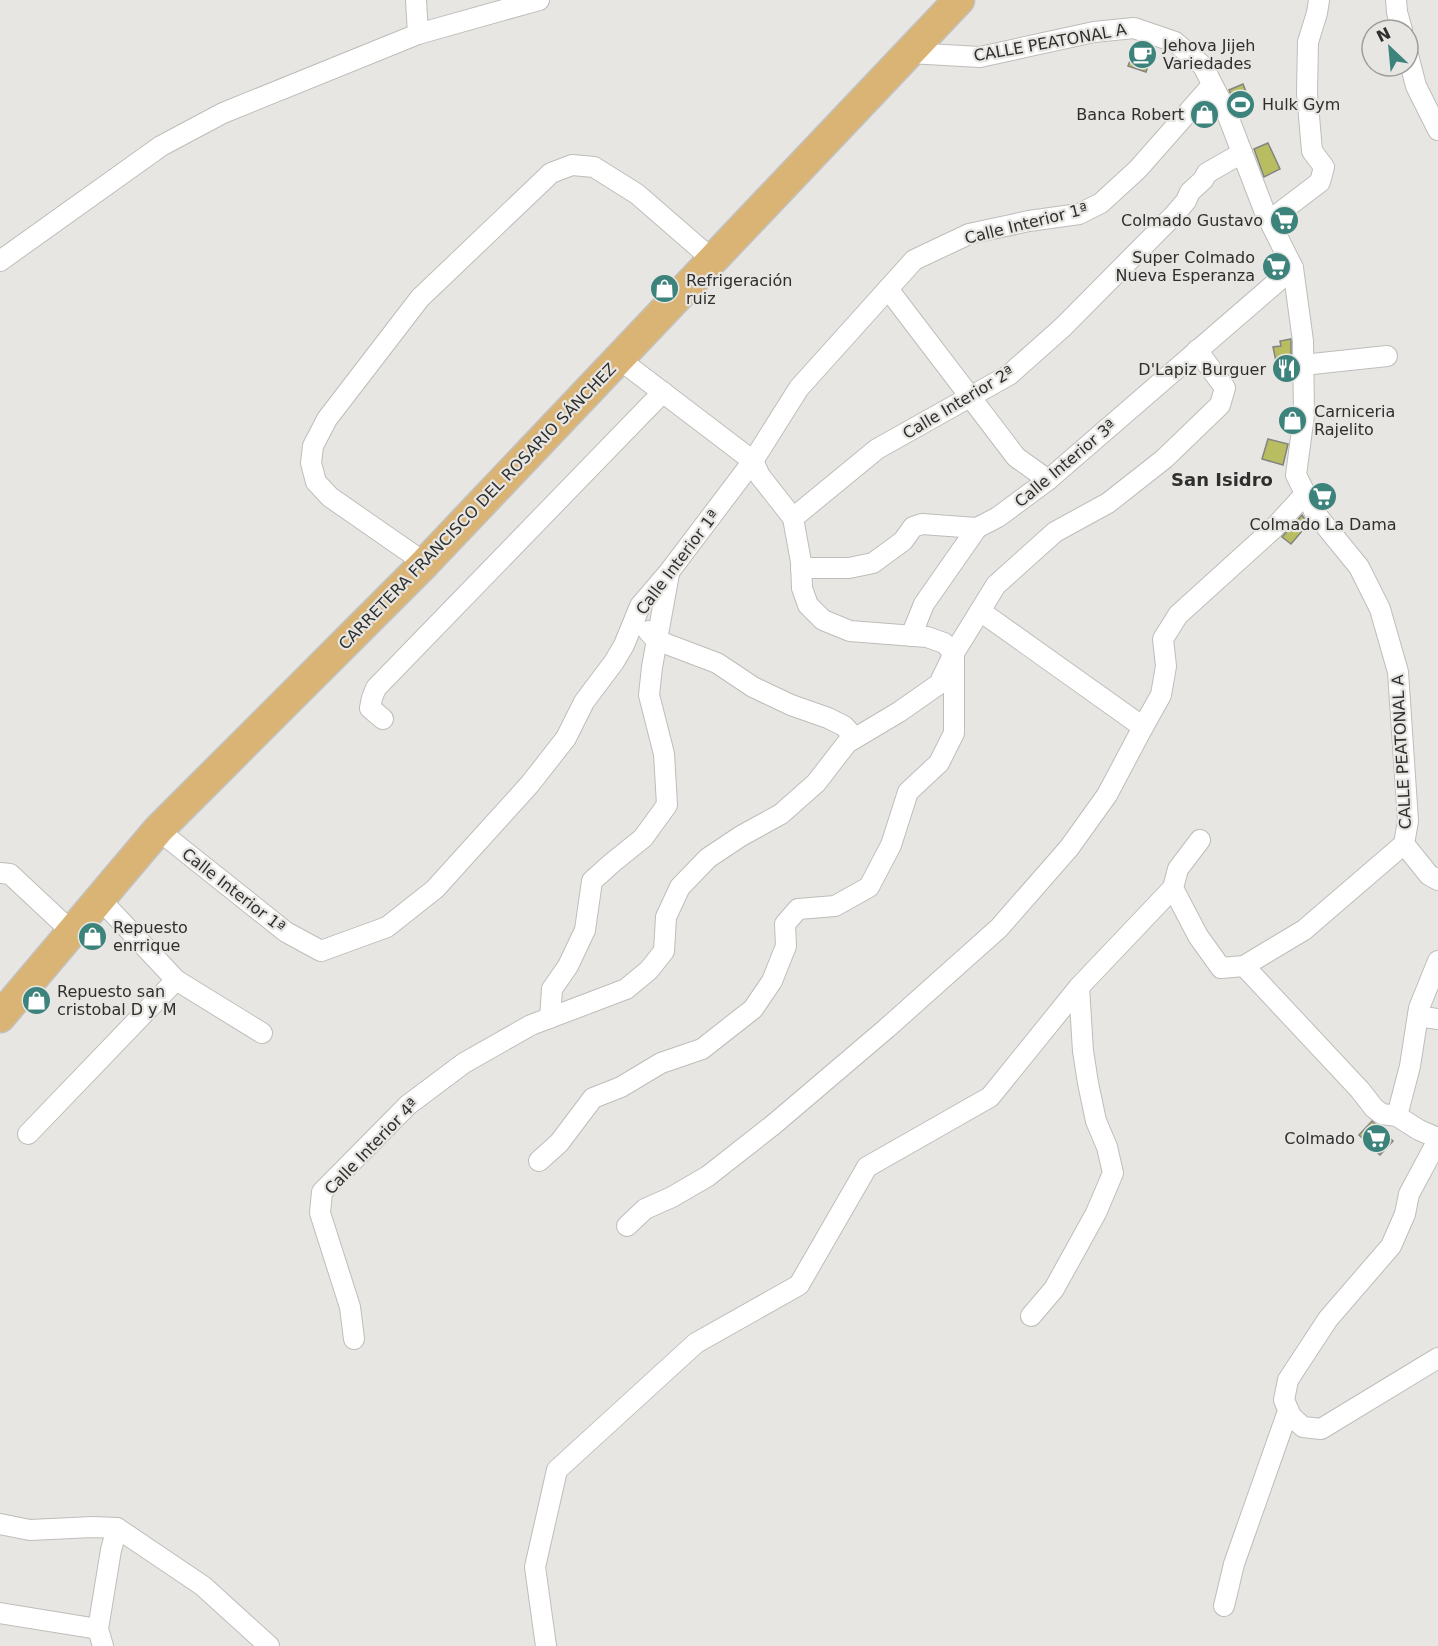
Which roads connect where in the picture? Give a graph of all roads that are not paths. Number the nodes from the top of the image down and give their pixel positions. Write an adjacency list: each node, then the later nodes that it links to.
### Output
1 (416, 0): 7 (street)
2 (539, 0): 7 (street)
3 (959, 0): 8 (main road, CARRETERA FRANCISCO DEL ROSARIO SÁNCHEZ)
4 (1319, 0): 13 (street)
5 (1396, 0): 6 (street)
6 (1399, 18)
7 (418, 34): 15 (street)
8 (909, 53): 10 (street, CALLE PEATONAL A); 14 (main road, CARRETERA FRANCISCO DEL ROSARIO SÁNCHEZ)
9 (1414, 78): 11 (street)
10 (1212, 85): 12 (street, CALLE PEATONAL A); 17 (street, Calle Interior 1ª)
11 (1438, 129)
12 (1242, 153): 13 (street, CALLE PEATONAL A); 23 (street, Calle Interior 2ª)
13 (1270, 220): 16 (street, CALLE PEATONAL A)
14 (713, 260): 20 (main road, CARRETERA FRANCISCO DEL ROSARIO SÁNCHEZ); 29 (street)
15 (0, 261)
16 (1293, 267): 18 (street, Calle Interior 3ª); 21 (street, CALLE PEATONAL A)
17 (888, 289): 23 (street); 24 (street, Calle Interior 1ª)
18 (1197, 350): 25 (street, Calle Interior 3ª); 33 (street, Calle Interior 4ª)
19 (1387, 356): 21 (street)
20 (619, 358): 22 (street); 29 (main road, CARRETERA FRANCISCO DEL ROSARIO SÁNCHEZ)
21 (1303, 365): 26 (street, CALLE PEATONAL A)
22 (663, 392): 24 (street); 37 (street)
23 (970, 397): 25 (street); 27 (street, Calle Interior 2ª)
24 (753, 462): 27 (street); 31 (street, Calle Interior 1ª)
25 (1048, 480): 28 (street, Calle Interior 3ª)
26 (1305, 494): 38 (street); 42 (street, CALLE PEATONAL A)
27 (793, 518): 30 (street)
28 (977, 528): 30 (street); 34 (street)
29 (425, 563): 40 (main road, CARRETERA FRANCISCO DEL ROSARIO SÁNCHEZ)
30 (801, 568): 34 (street)
31 (669, 572): 32 (street, Calle Interior 1ª); 35 (street)
32 (640, 606): 35 (street); 40 (street, Calle Interior 1ª)
33 (980, 611): 36 (street, Calle Interior 4ª); 38 (street)
34 (912, 636): 36 (street)
35 (657, 640): 39 (street); 54 (street)
36 (954, 653): 39 (street, Calle Interior 4ª); 60 (street)
37 (383, 719)
38 (1143, 727): 61 (street)
39 (855, 738): 54 (street, Calle Interior 4ª)
40 (158, 830): 46 (main road, CARRETERA FRANCISCO DEL ROSARIO SÁNCHEZ)
41 (1200, 840): 45 (street)
42 (1404, 844): 44 (street); 49 (street, CALLE PEATONAL A)
43 (0, 873): 47 (street)
44 (1438, 880)
45 (1173, 888): 49 (street); 51 (street)
46 (100, 899): 47 (main road, CARRETERA FRANCISCO DEL ROSARIO SÁNCHEZ); 50 (street)
47 (72, 933): 53 (main road, CARRETERA FRANCISCO DEL ROSARIO SÁNCHEZ)
48 (1438, 961): 52 (street)
49 (1244, 966): 57 (street)
50 (176, 980): 56 (street); 58 (street)
51 (1079, 987): 62 (street); 72 (street)
52 (1418, 1016): 55 (street); 57 (street)
53 (0, 1017)
54 (550, 1018): 63 (street, Calle Interior 4ª)
55 (1438, 1019)
56 (262, 1033)
57 (1397, 1116): 59 (street)
58 (28, 1134)
59 (1438, 1139): 65 (street)
60 (539, 1161)
61 (627, 1226)
62 (1031, 1316)
63 (354, 1339)
64 (1438, 1358): 65 (street)
65 (1288, 1411): 68 (street)
66 (0, 1524): 67 (street)
67 (117, 1528): 70 (street); 71 (street)
68 (1224, 1606)
69 (0, 1613): 70 (street)
70 (100, 1638)
71 (269, 1646)
72 (546, 1646)

